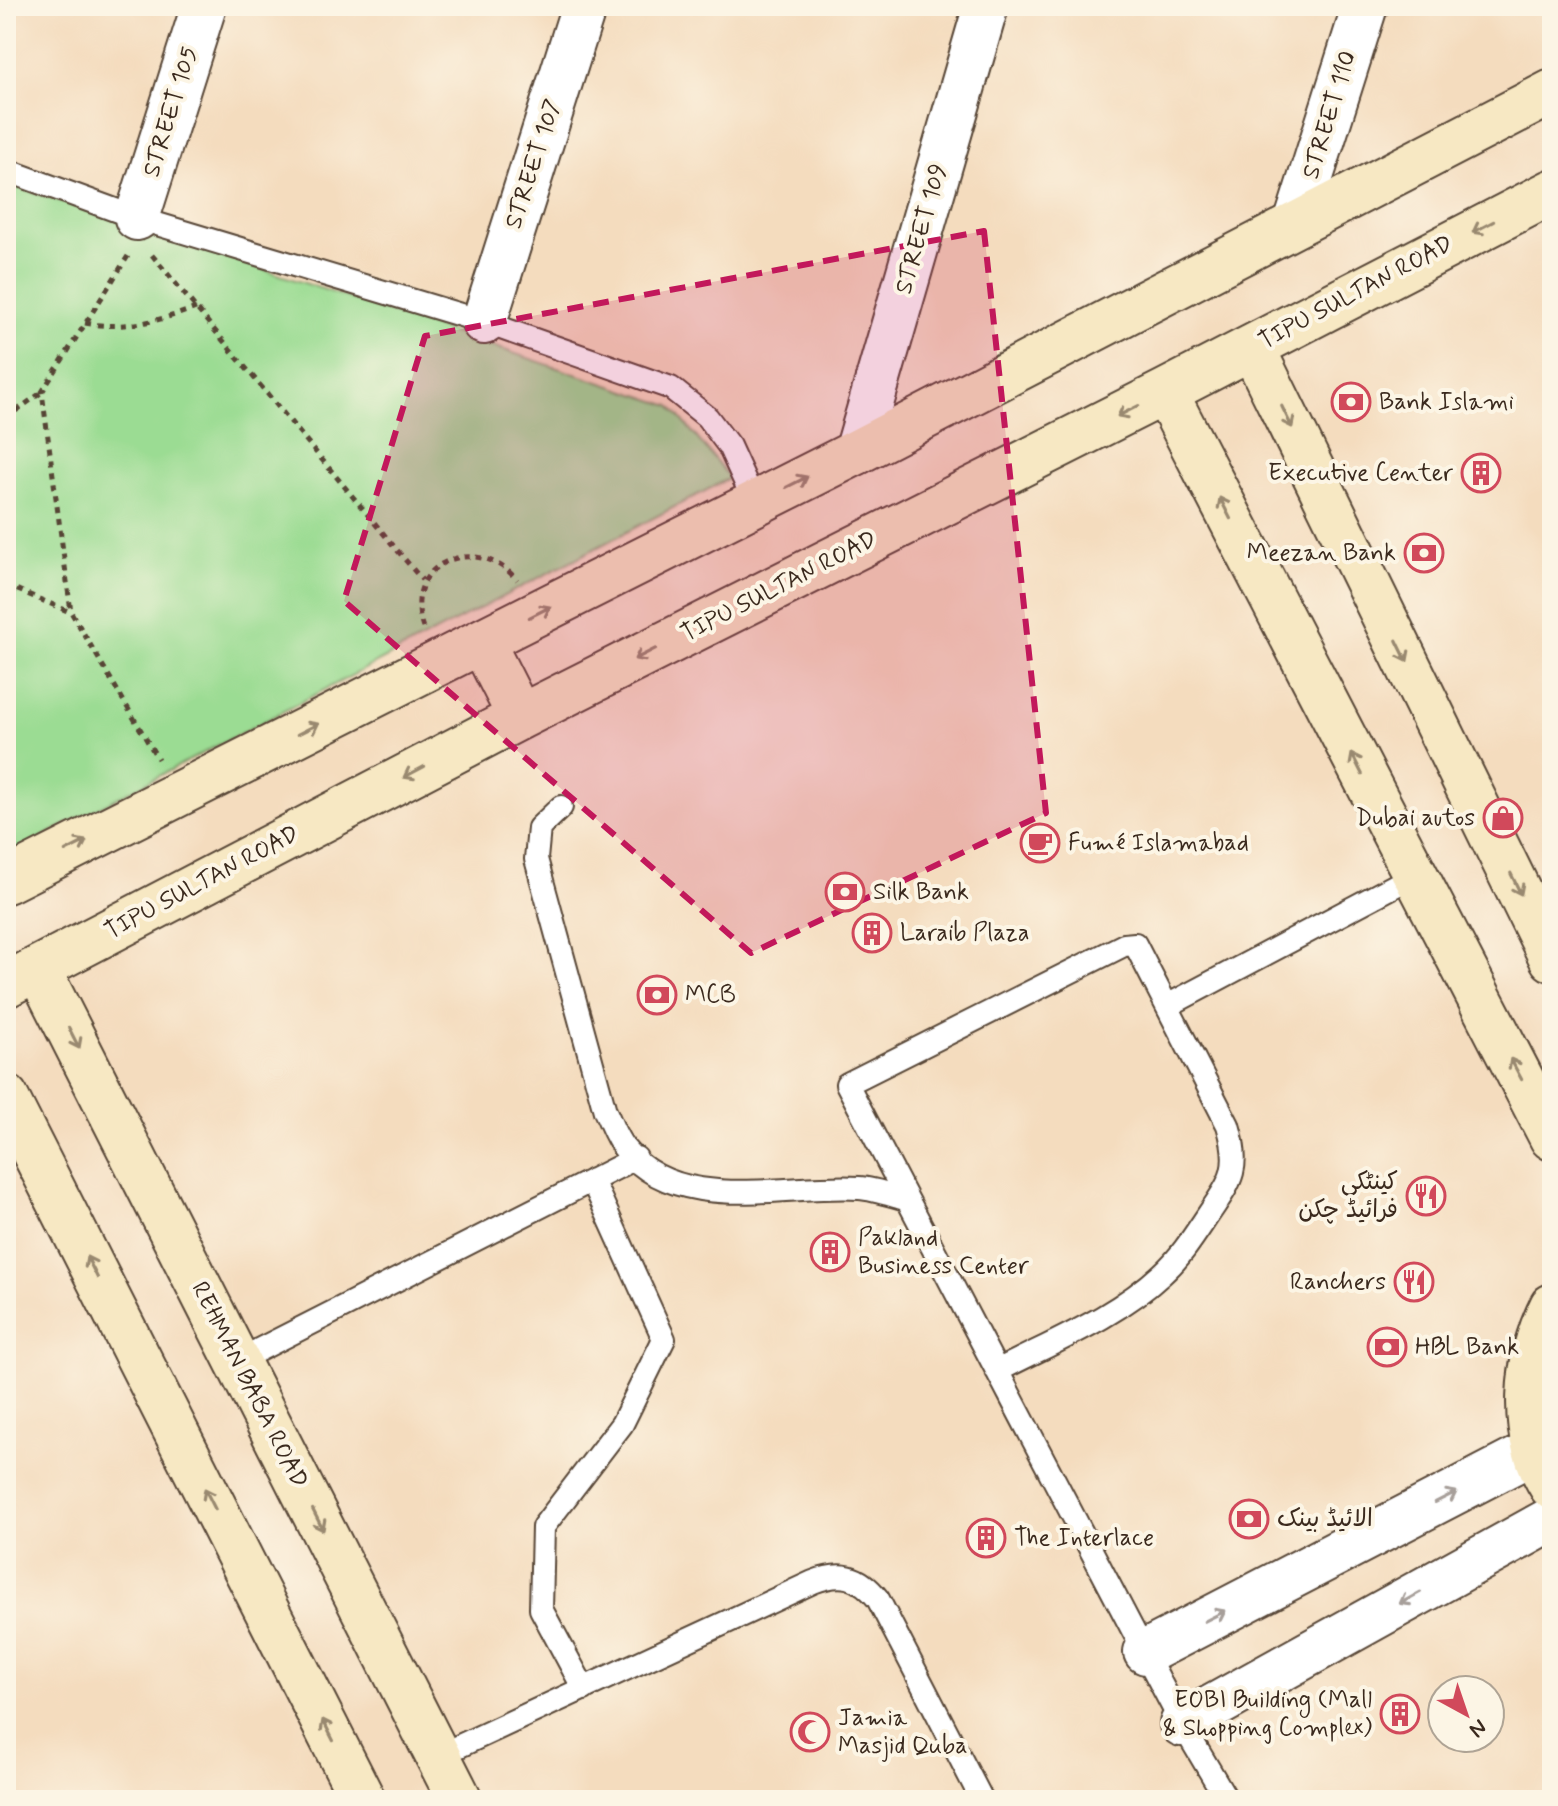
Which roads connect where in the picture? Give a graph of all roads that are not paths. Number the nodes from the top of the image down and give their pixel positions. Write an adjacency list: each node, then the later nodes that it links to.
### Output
1 (204, 6): 9 (street, STREET 105)
2 (584, 6): 10 (street, STREET 107)
3 (986, 6): 13 (street, STREET 109)
4 (1365, 6): 8 (street, STREET 110)
5 (1552, 93): 8 (street)
6 (6, 170): 9 (lane)
7 (1552, 192): 11 (street, TIPU SULTAN ROAD, one-way to 11)
8 (1296, 224): 13 (street)
9 (139, 240): 10 (lane)
10 (484, 322): 14 (lane)
11 (1252, 347): 12 (street, TIPU SULTAN ROAD); 20 (street, one-way to 20)
12 (1165, 392): 16 (street, TIPU SULTAN ROAD, one-way to 16); 18 (street, one-way to 12)
13 (857, 452): 14 (street, one-way to 13)
14 (755, 503): 15 (street, one-way to 14)
15 (482, 642): 16 (street); 19 (street, one-way to 15)
16 (520, 717): 21 (street, TIPU SULTAN ROAD, one-way to 21)
17 (561, 807): 25 (lane)
18 (1415, 875): 22 (lane); 24 (street, one-way to 18)
19 (6, 881)
20 (1552, 959)
21 (22, 977): 29 (street, REHMAN BABA ROAD, one-way to 29)
22 (1169, 1005): 27 (lane); 30 (lane)
23 (6, 1097): 37 (street, one-way to 23)
24 (1552, 1138)
25 (636, 1158): 26 (lane); 27 (lane)
26 (592, 1180): 29 (lane); 34 (lane)
27 (906, 1199): 30 (lane)
28 (1552, 1306): 31 (street)
29 (237, 1361): 36 (street, REHMAN BABA ROAD, one-way to 36)
30 (997, 1371): 33 (lane)
31 (1544, 1469): 33 (street, one-way to 31)
32 (1552, 1519): 35 (street, one-way to 35)
33 (1146, 1652): 35 (lane)
34 (584, 1689): 36 (lane); 39 (lane)
35 (1182, 1724): 40 (lane)
36 (438, 1756): 38 (street, REHMAN BABA ROAD)
37 (363, 1800)
38 (460, 1800)
39 (982, 1800)
40 (1227, 1800)

